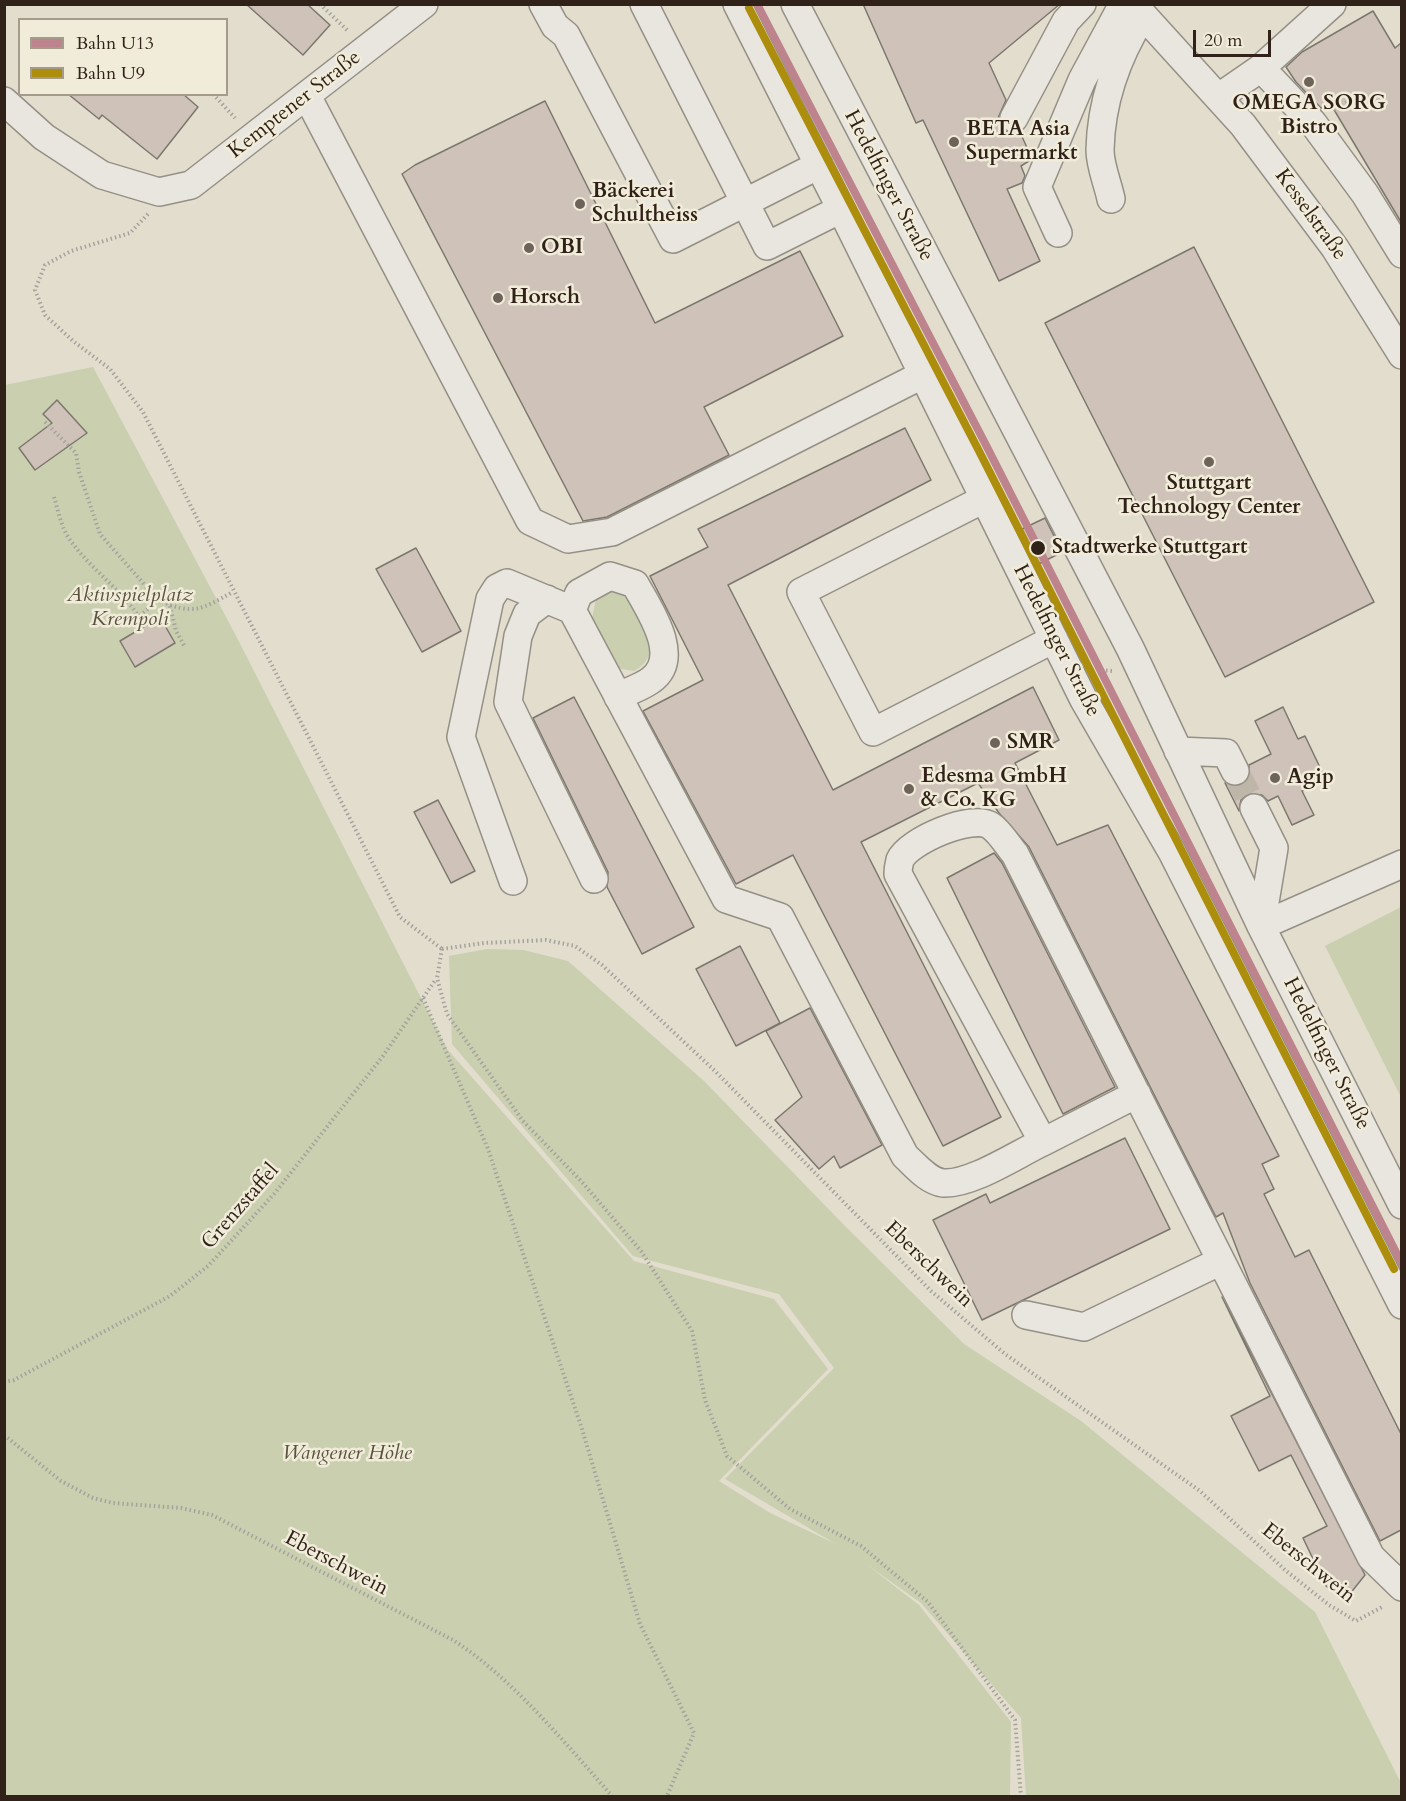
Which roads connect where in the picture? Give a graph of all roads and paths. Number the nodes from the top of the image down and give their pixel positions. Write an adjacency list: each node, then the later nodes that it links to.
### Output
1 (320, 4): 12 (path)
2 (424, 4): 12 (street, Kemptener Straße)
3 (543, 4): 11 (street)
4 (565, 4): 11 (street)
5 (644, 4): 23 (street)
6 (737, 4): 20 (street, Hedelfinger Straße)
7 (795, 4): 41 (street, Hedelfinger Straße)
8 (1082, 4): 18 (street)
9 (1332, 4): 13 (street)
10 (1133, 8): 16 (street, Kesselstraße); 22 (street); 24 (street)
11 (566, 35): 20 (street)
12 (367, 49): 15 (street, Kemptener Straße)
13 (1261, 68): 16 (street); 25 (street)
14 (216, 96): 19 (path)
15 (307, 96): 19 (street, Kemptener Straße); 27 (street)
16 (1219, 97): 26 (street, Kesselstraße)
17 (4, 101): 21 (street)
18 (1014, 118)
19 (251, 138): 21 (street, Kemptener Straße)
20 (819, 165): 23 (street, Hedelfinger Straße)
21 (159, 192): 31 (path)
22 (1111, 199)
23 (842, 209): 27 (street, Hedelfinger Straße)
24 (1058, 233)
25 (1401, 254)
26 (1401, 354)
27 (922, 375): 30 (street, Hedelfinger Straße)
28 (45, 422): 33 (path)
29 (54, 497): 36 (path)
30 (984, 499): 38 (street, Hedelfinger Straße); 38 (street)
31 (233, 592): 34 (path); 48 (path)
32 (547, 599): 35 (street); 45 (street); 46 (street)
33 (158, 600): 34 (path); 36 (path)
34 (171, 606): 39 (path)
35 (572, 610): 40 (street); 40 (street)
36 (140, 616): 37 (path)
37 (145, 626)
38 (1054, 639): 55 (street, Hedelfinger Straße)
39 (185, 647)
40 (618, 697): 52 (street)
41 (1178, 751): 42 (street); 47 (street, Hedelfinger Straße)
42 (1235, 771)
43 (1254, 808): 47 (street)
44 (1401, 864): 47 (street)
45 (594, 879)
46 (513, 881)
47 (1261, 926): 53 (street, Hedelfinger Straße)
48 (442, 949): 49 (path); 59 (path, Eberschwein)
49 (437, 978): 50 (path, Grenzstaffel); 62 (path)
50 (423, 998): 57 (path, Grenzstaffel); 61 (path)
51 (1137, 1094): 52 (street); 52 (street); 54 (street)
52 (1043, 1142)
53 (1401, 1205)
54 (1221, 1261): 56 (street); 59 (street)
55 (1401, 1305)
56 (1026, 1315)
57 (4, 1382)
58 (4, 1435): 60 (path, Eberschwein)
59 (1397, 1595)
60 (612, 1797)
61 (667, 1797)
62 (1021, 1797)

